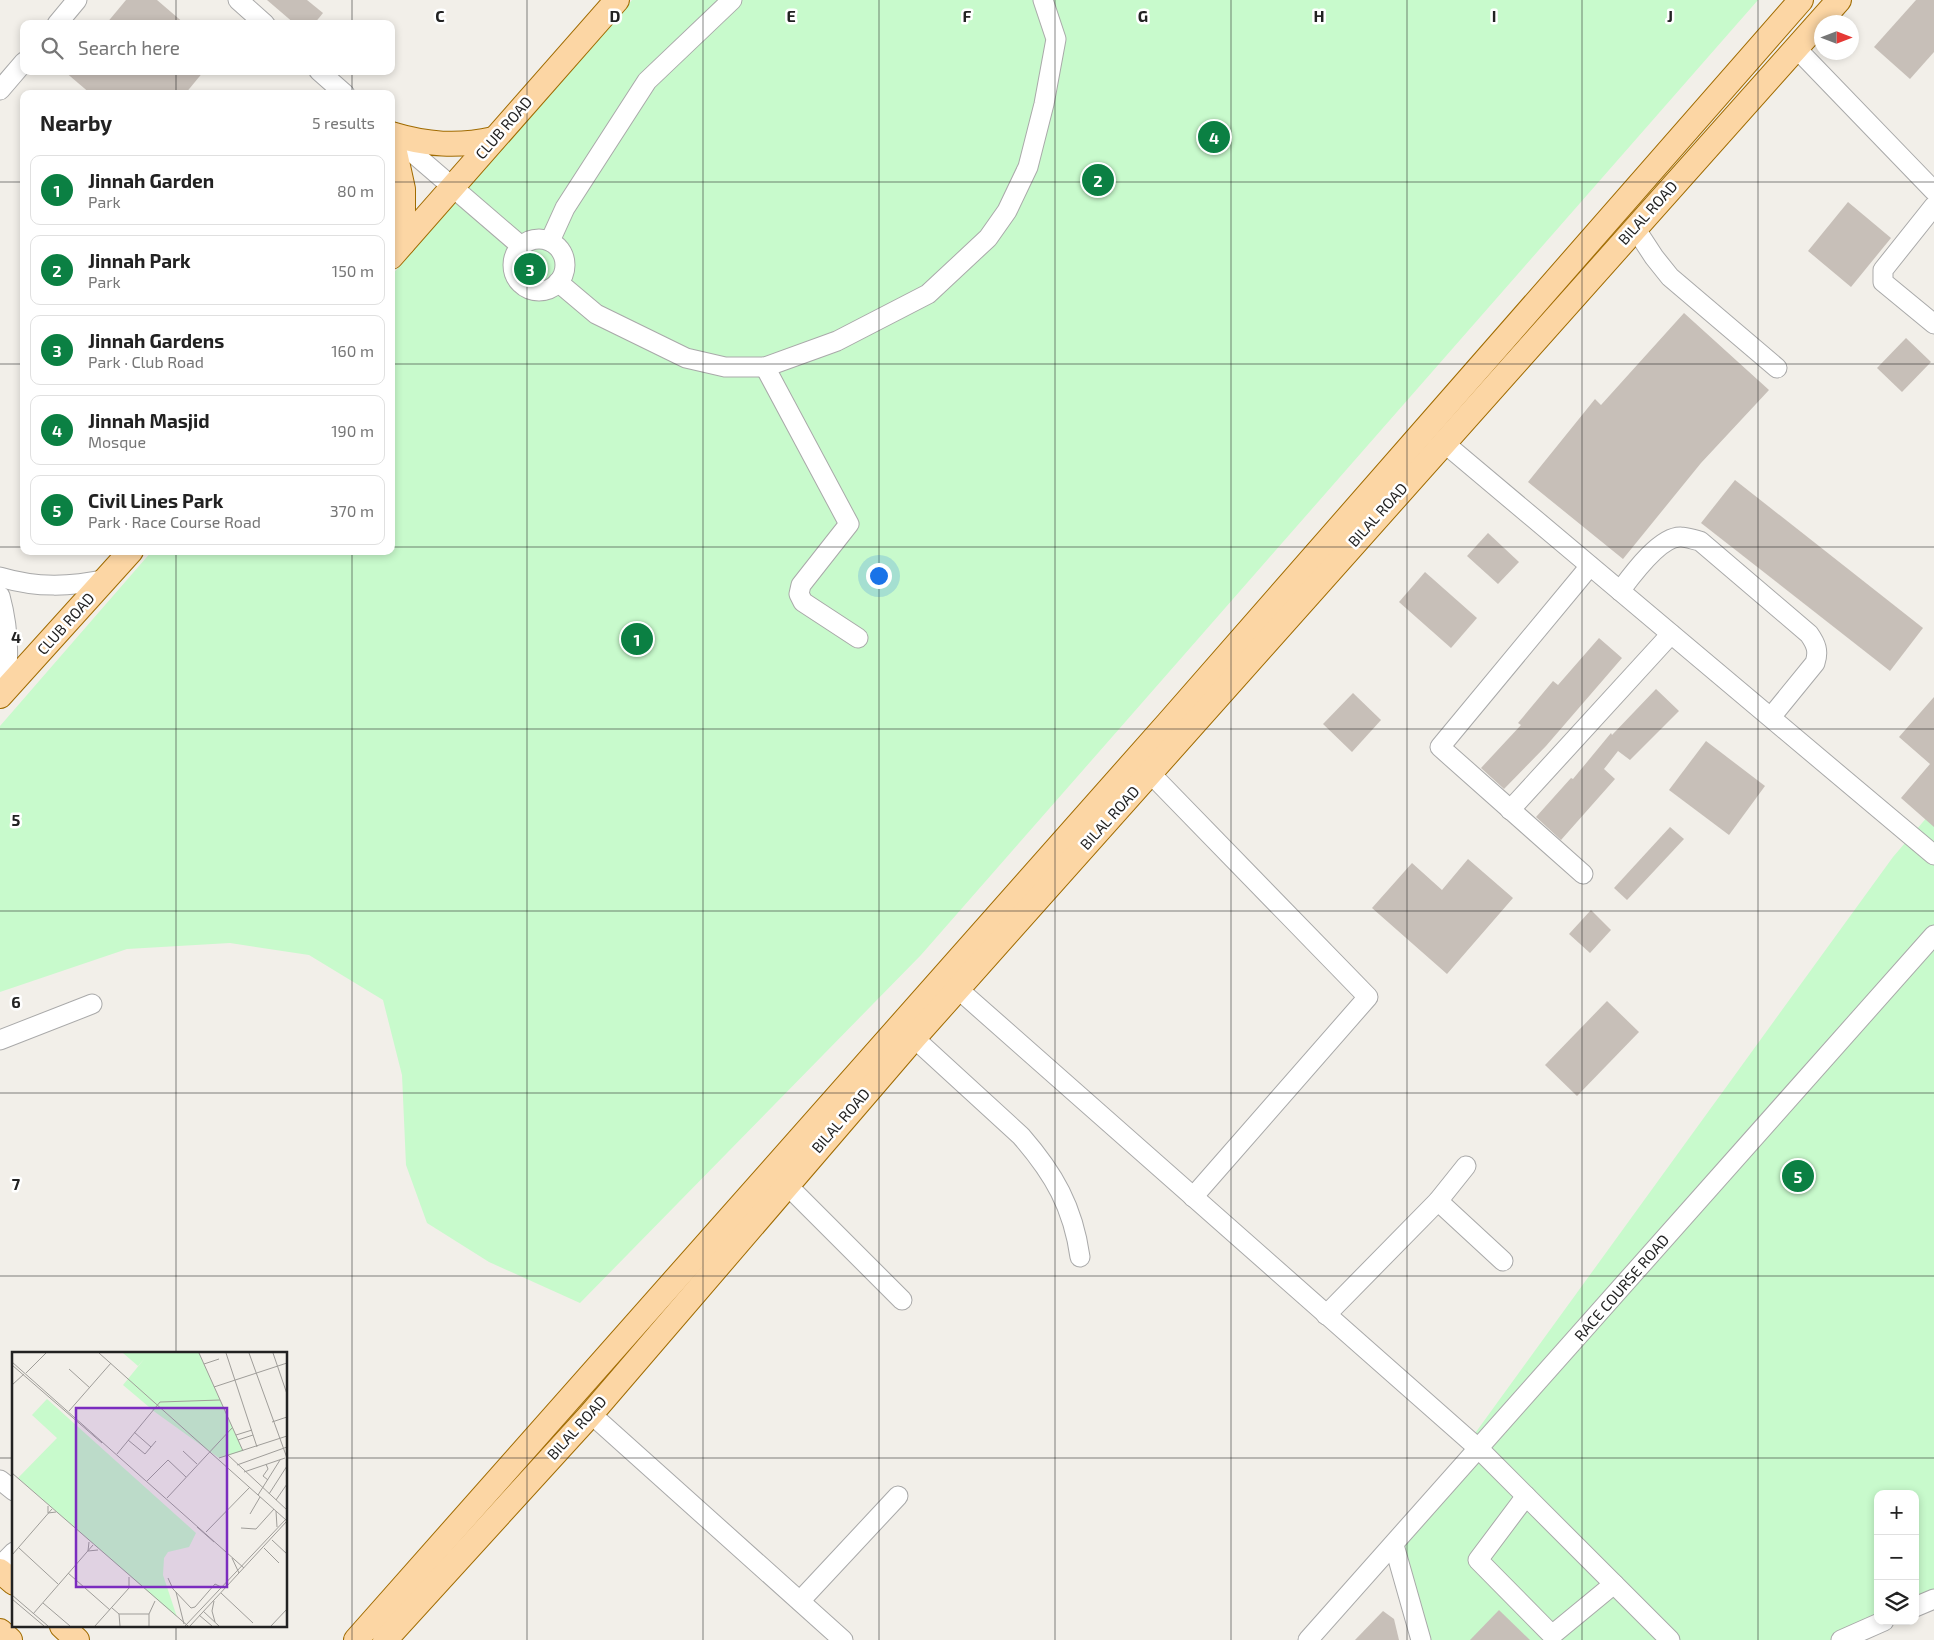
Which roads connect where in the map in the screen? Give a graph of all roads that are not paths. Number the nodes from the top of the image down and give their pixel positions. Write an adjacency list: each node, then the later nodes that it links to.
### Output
1 (77, 0): 8 (street)
2 (238, 0): 9 (street)
3 (617, 0): 17 (main road, CLUB ROAD)
4 (732, 0): 23 (street)
5 (1043, 0): 28 (street)
6 (1800, 0): 78 (main road, BILAL ROAD)
7 (1839, 0): 10 (main road, BILAL ROAD)
8 (60, 20)
9 (260, 20)
10 (1796, 48): 20 (street); 22 (main road, BILAL ROAD)
11 (20, 67): 13 (street)
12 (324, 75): 14 (street)
13 (0, 90)
14 (341, 90)
15 (395, 135): 17 (main road)
16 (395, 137): 19 (street)
17 (494, 139): 19 (main road, CLUB ROAD)
18 (395, 152): 25 (main road)
19 (453, 188): 24 (street); 25 (main road, CLUB ROAD)
20 (1934, 191)
21 (1934, 206): 27 (street)
22 (1635, 228): 29 (street); 30 (main road, BILAL ROAD)
23 (550, 241): 24 (street); 26 (street)
24 (521, 246): 26 (street)
25 (397, 250)
26 (558, 282): 28 (street)
27 (1934, 324)
28 (765, 367): 38 (street)
29 (1777, 368)
30 (1443, 442): 32 (street); 41 (main road, BILAL ROAD)
31 (128, 555): 34 (main road, CLUB ROAD)
32 (1590, 566): 35 (street); 42 (street)
33 (0, 577): 34 (street)
34 (107, 579): 39 (main road, CLUB ROAD)
35 (1620, 591): 37 (street); 40 (street)
36 (0, 596): 39 (street)
37 (1671, 634): 40 (street); 42 (street)
38 (858, 638)
39 (2, 694)
40 (1770, 717): 43 (street)
41 (1150, 773): 46 (main road, BILAL ROAD); 52 (street)
42 (1510, 810): 44 (street)
43 (1934, 855)
44 (1583, 874)
45 (1934, 935): 59 (street, RACE COURSE ROAD)
46 (958, 989): 48 (main road, BILAL ROAD); 52 (street)
47 (92, 1004): 49 (street)
48 (914, 1038): 51 (main road, BILAL ROAD); 54 (street)
49 (0, 1040)
50 (1466, 1166): 53 (street)
51 (786, 1184): 56 (street); 58 (main road, BILAL ROAD)
52 (1193, 1197): 57 (street)
53 (1438, 1201): 55 (street); 57 (street)
54 (1080, 1257)
55 (1503, 1261)
56 (902, 1300)
57 (1326, 1315): 59 (street)
58 (591, 1414): 71 (street); 79 (main road, BILAL ROAD)
59 (1479, 1449): 63 (street); 64 (street, RACE COURSE ROAD)
60 (0, 1480): 61 (street)
61 (12, 1489)
62 (898, 1496): 71 (street)
63 (1526, 1496): 69 (street); 69 (street)
64 (1394, 1545): 81 (street, RACE COURSE ROAD); 82 (street)
65 (12, 1554): 66 (street)
66 (0, 1566)
67 (0, 1571): 68 (main road)
68 (12, 1582)
69 (1614, 1584): 83 (street)
70 (1934, 1599): 72 (street)
71 (800, 1601): 80 (street)
72 (1919, 1606)
73 (1875, 1625): 84 (street)
74 (64, 1628): 77 (main road)
75 (0, 1631): 76 (main road)
76 (10, 1640)
77 (78, 1640)
78 (356, 1640)
79 (386, 1640)
80 (843, 1640)
81 (1308, 1640)
82 (1420, 1640)
83 (1670, 1640)
84 (1841, 1640)

